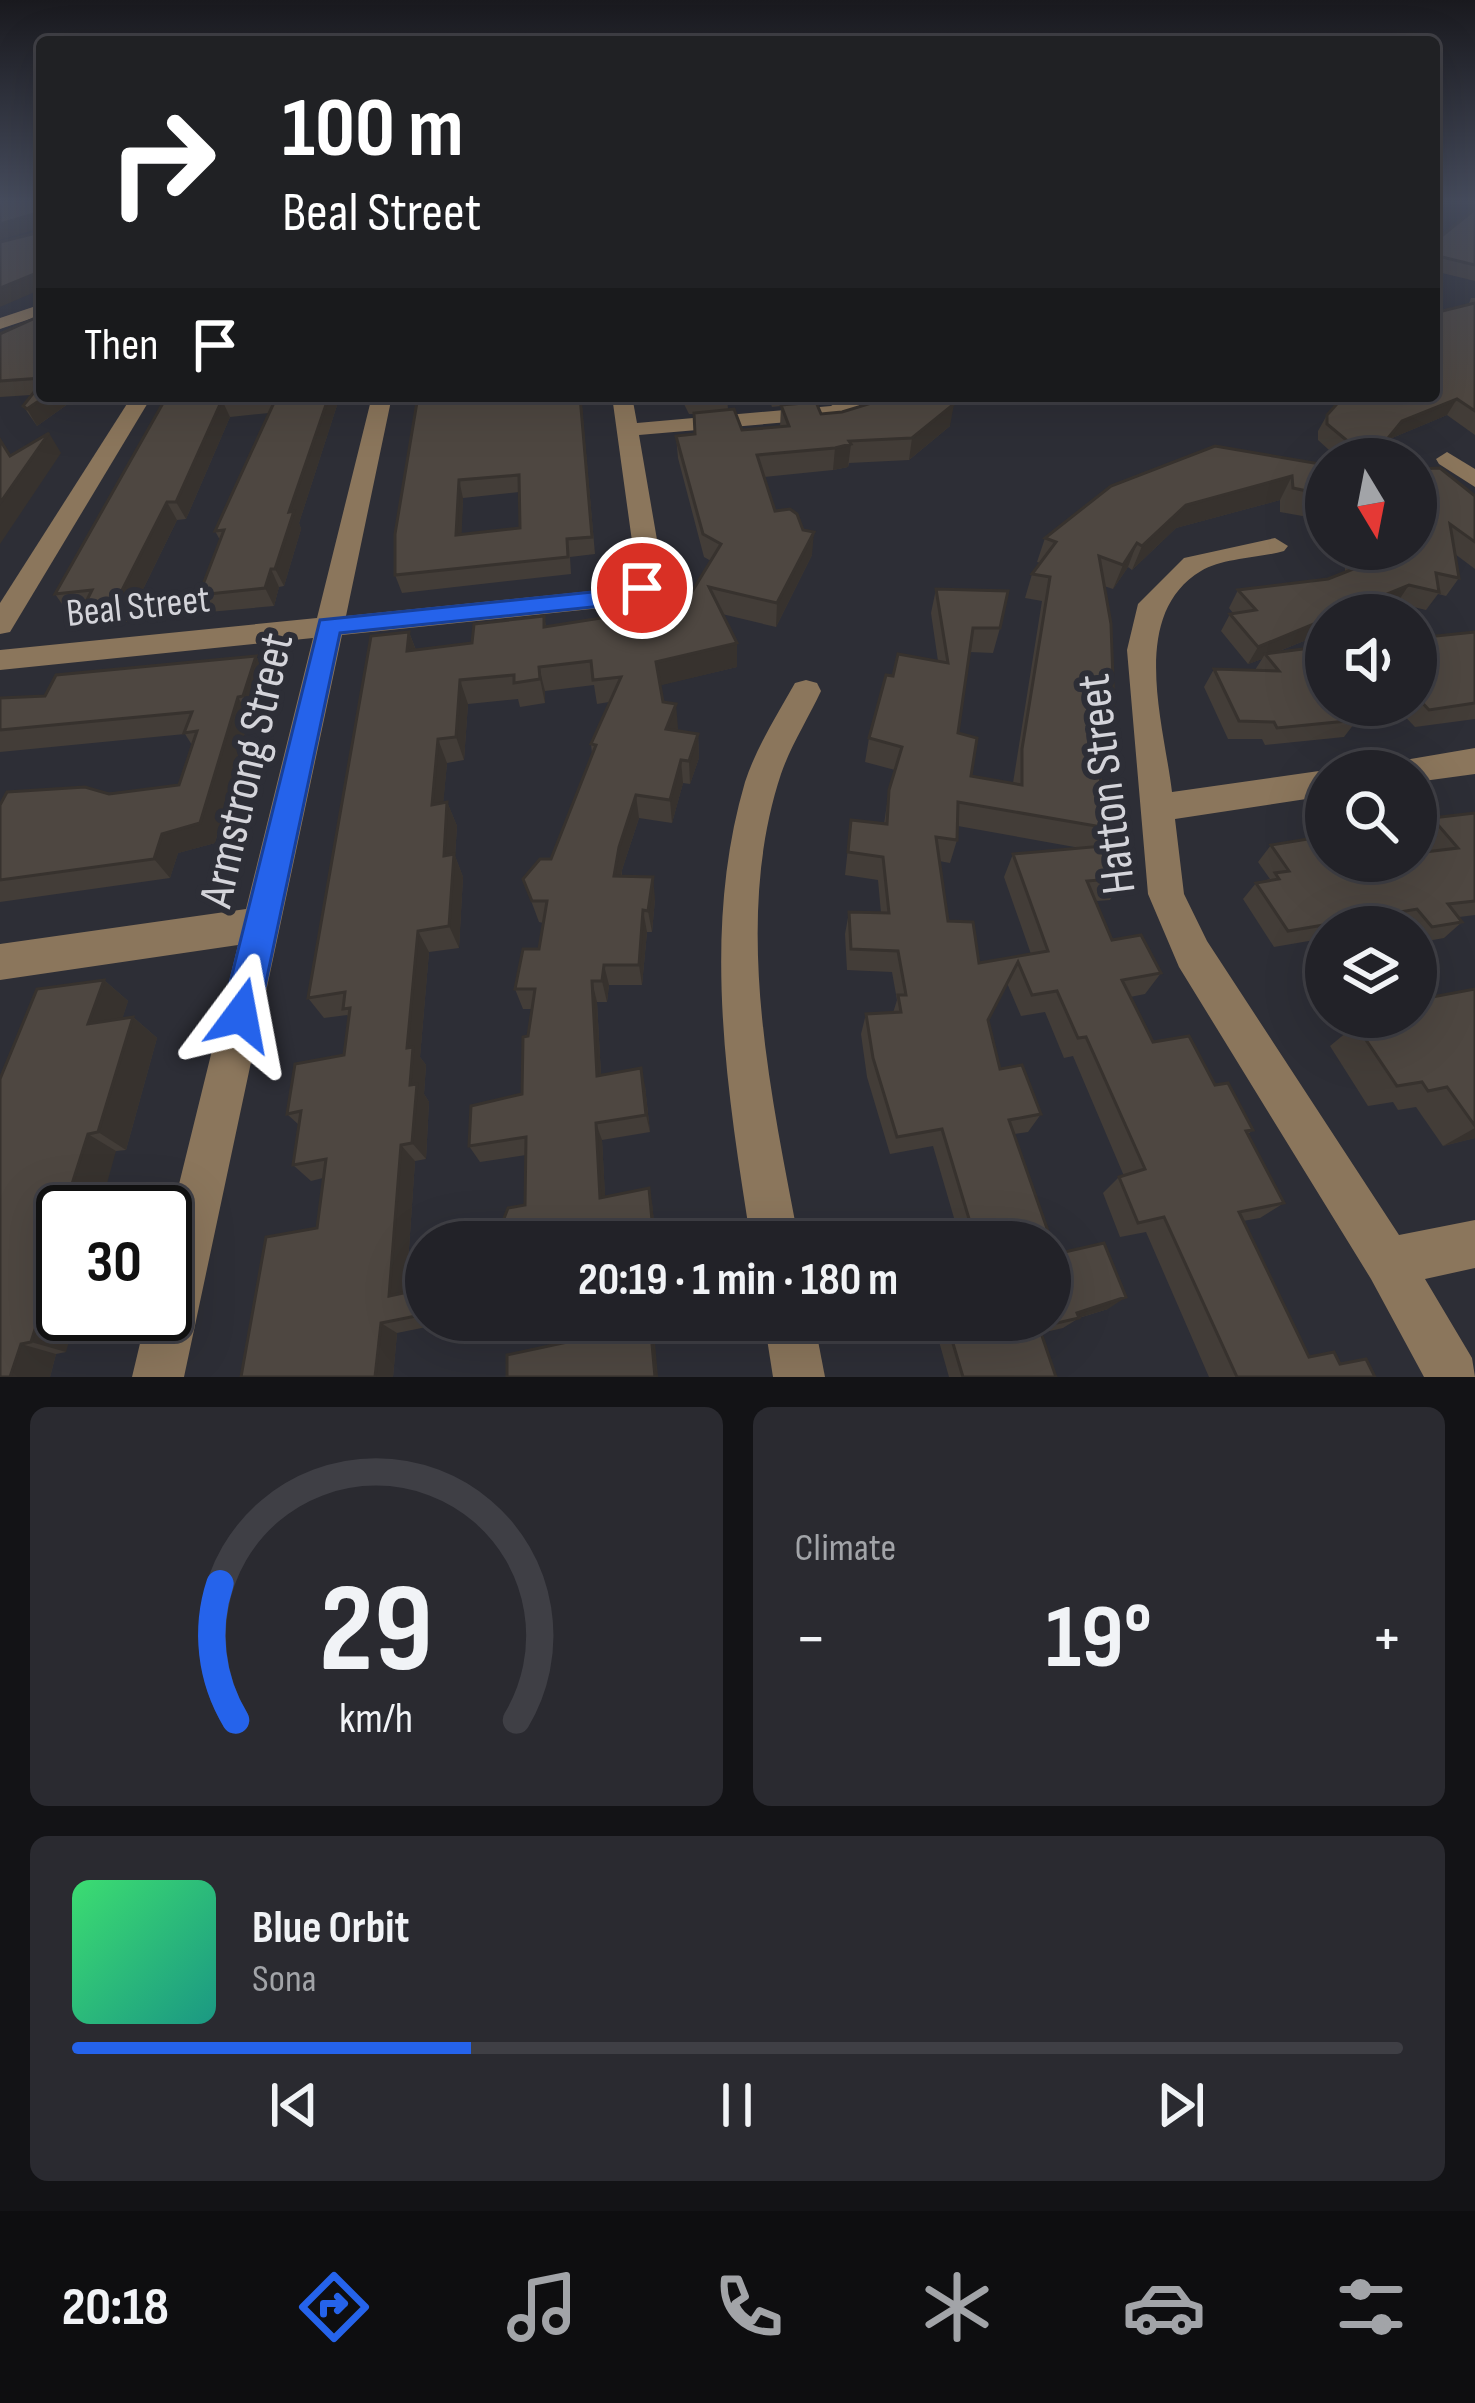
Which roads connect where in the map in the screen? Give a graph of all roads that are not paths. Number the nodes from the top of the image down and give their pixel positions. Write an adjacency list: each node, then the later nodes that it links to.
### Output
1 (36, 311): 2 (street)
2 (0, 324)
3 (138, 402): 11 (street)
4 (381, 402): 12 (street, Armstrong Street)
5 (623, 402): 7 (street)
6 (852, 402): 7 (street)
7 (627, 430): 12 (street, Beal Street)
8 (1475, 458): 9 (street)
9 (1475, 480)
10 (1275, 546): 18 (street, Hatton Street)
11 (0, 625)
12 (329, 626): 13 (street, Beal Street); 19 (street, Armstrong Street)
13 (0, 660)
14 (806, 691): 21 (street)
15 (1475, 761): 16 (street)
16 (1437, 766)
17 (1305, 786): 18 (street)
18 (1156, 808): 23 (street, Hatton Street)
19 (261, 924): 20 (street); 25 (street, Armstrong Street)
20 (0, 962)
21 (772, 1221)
22 (1475, 1244): 23 (street)
23 (1388, 1262): 27 (street, Hatton Street)
24 (793, 1341): 26 (street)
25 (158, 1377)
26 (799, 1377)
27 (1453, 1377)

